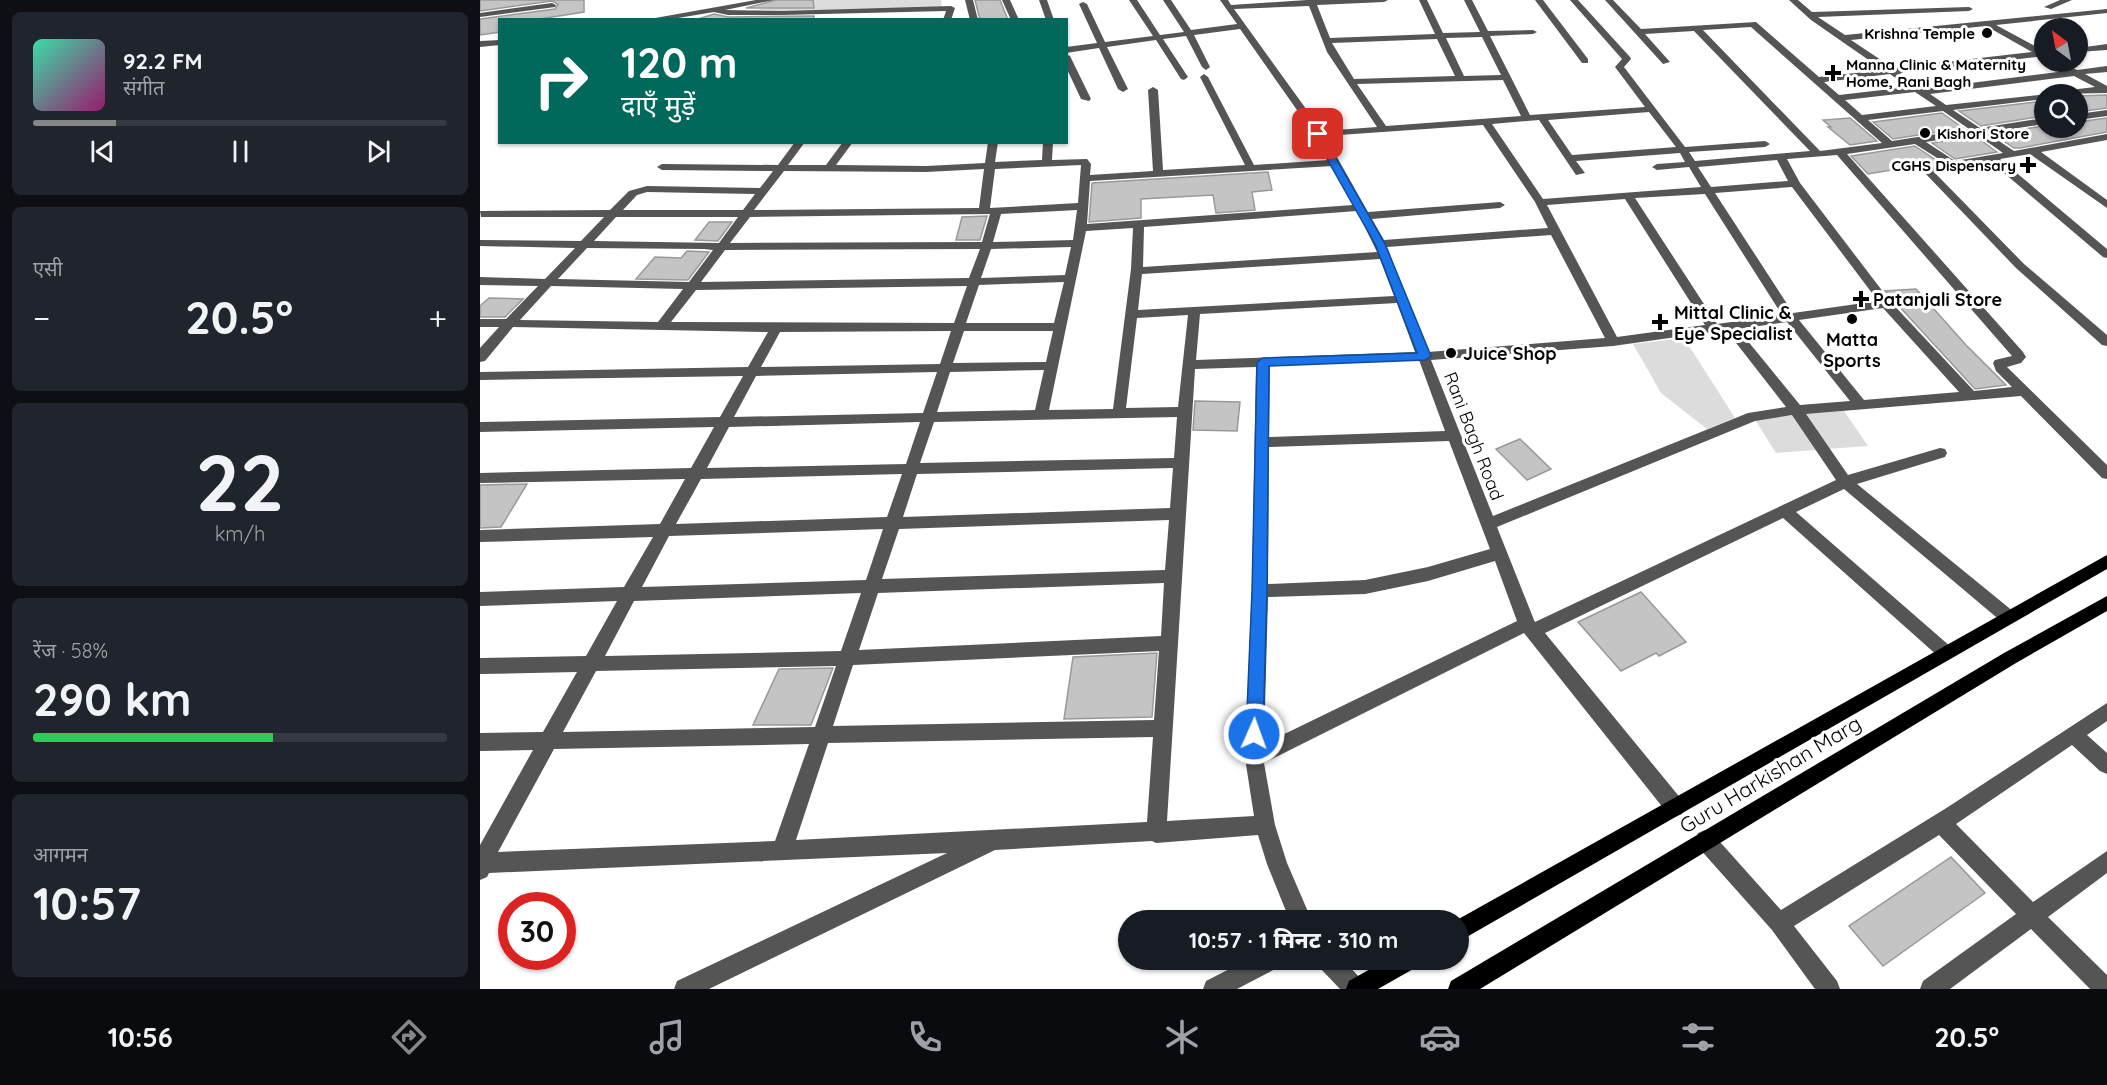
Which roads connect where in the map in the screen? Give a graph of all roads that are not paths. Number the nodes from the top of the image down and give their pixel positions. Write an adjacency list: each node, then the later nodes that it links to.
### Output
1 (708, 0): 25 (street)
2 (770, 0): 25 (street)
3 (969, 0): 31 (street)
4 (1006, 0): 32 (street)
5 (1043, 0): 33 (street)
6 (1133, 0): 42 (street)
7 (1167, 0): 39 (street)
8 (1384, 0): 18 (street)
9 (1423, 0): 41 (street)
10 (1468, 0): 40 (street)
11 (1539, 0): 54 (street)
12 (1574, 0): 72 (street)
13 (1609, 0): 38 (street)
14 (1793, 0): 15 (street); 28 (street)
15 (1806, 0)
16 (1959, 0): 24 (street)
17 (2068, 0): 23 (street)
18 (1350, 1): 19 (street)
19 (1312, 2): 21 (street); 44 (street)
20 (1083, 4): 47 (street)
21 (1227, 4): 35 (street, Rani Bagh Road)
22 (551, 6): 27 (street)
23 (2048, 7)
24 (1969, 9): 28 (street); 34 (street)
25 (712, 10): 29 (street); 30 (street)
26 (2107, 11): 34 (street)
27 (484, 12)
28 (1810, 15): 43 (street)
29 (661, 18)
30 (948, 18)
31 (974, 18)
32 (1014, 18)
33 (1049, 18)
34 (1988, 24): 43 (street); 49 (street)
35 (1243, 26): 39 (street); 83 (street, Rani Bagh Road)
36 (1696, 28): 38 (street); 62 (street); 95 (street)
37 (1533, 32): 40 (street)
38 (1639, 32): 55 (street)
39 (1189, 33): 42 (street); 109 (street)
40 (1485, 34): 41 (street); 60 (street)
41 (1439, 35): 44 (street); 61 (street)
42 (1159, 38): 47 (street); 59 (street)
43 (1842, 38): 57 (street)
44 (1326, 40): 63 (street)
45 (498, 42): 46 (street)
46 (480, 44)
47 (1102, 45): 51 (street); 64 (street)
48 (2107, 47): 50 (street)
49 (2034, 49)
50 (2088, 49)
51 (1068, 50)
52 (2034, 55): 57 (street)
53 (1068, 60): 71 (street)
54 (1586, 61)
55 (1666, 62)
56 (2107, 69): 58 (street)
57 (1890, 72): 62 (street); 67 (street)
58 (2075, 73): 66 (street); 67 (street)
59 (1184, 77)
60 (1507, 77): 61 (street); 77 (street)
61 (1461, 79): 63 (street)
62 (1818, 80): 70 (street)
63 (1350, 82): 81 (street)
64 (1123, 88)
65 (1153, 90): 110 (street)
66 (2106, 90): 68 (street)
67 (1918, 91): 70 (street); 73 (street)
68 (2088, 92)
69 (2034, 97): 73 (street)
70 (1838, 98): 78 (street)
71 (1086, 99)
72 (1652, 109): 76 (street); 92 (street)
73 (1944, 109): 78 (street); 82 (street)
74 (2107, 113): 75 (street)
75 (2088, 116)
76 (1541, 117): 77 (street); 97 (street)
77 (1527, 118): 79 (street)
78 (1861, 118): 91 (street)
79 (1485, 121): 81 (street); 117 (street)
80 (2034, 122): 82 (street)
81 (1383, 129): 83 (street)
82 (1974, 130): 85 (street); 96 (street)
83 (1318, 134): 101 (street, Rani Bagh Road)
84 (2107, 138): 93 (street)
85 (1916, 141): 91 (street); 102 (street)
86 (799, 144): 107 (street)
87 (847, 144): 108 (street)
88 (993, 144): 103 (street)
89 (1048, 144): 100 (street)
90 (1765, 144): 92 (street)
91 (1891, 145): 94 (street)
92 (1682, 148): 97 (street); 104 (street)
93 (2033, 151): 96 (street); 120 (street)
94 (1840, 152): 95 (street); 165 (street)
95 (1819, 155): 98 (street)
96 (2013, 155): 99 (street)
97 (1569, 158): 111 (street)
98 (1781, 158): 104 (street); 113 (street)
99 (1993, 159): 102 (street); 135 (street)
100 (1047, 163): 103 (street); 112 (street)
101 (1335, 163): 109 (street); 122 (street, Rani Bagh Road)
102 (1954, 165): 155 (street)
103 (990, 166): 108 (street); 121 (street)
104 (1693, 166): 106 (street); 115 (street)
105 (662, 167): 107 (street)
106 (1657, 167)
107 (781, 168): 108 (street); 114 (street)
108 (829, 168)
109 (1251, 168): 110 (street)
110 (1158, 173): 112 (street)
111 (1580, 173)
112 (1085, 178): 119 (street)
113 (1795, 184): 115 (street); 143 (street)
114 (763, 191): 124 (street); 125 (street)
115 (1709, 191): 116 (street); 146 (street)
116 (1628, 196): 117 (street); 154 (street)
117 (1540, 202): 128 (street)
118 (1500, 205): 122 (street)
119 (1083, 206): 121 (street); 127 (street)
120 (2107, 206)
121 (990, 211): 125 (street); 133 (street)
122 (1362, 212): 126 (street); 134 (street, Rani Bagh Road)
123 (481, 214): 124 (street)
124 (611, 214): 125 (street); 131 (street)
125 (746, 214): 132 (street)
126 (1139, 224): 127 (street); 136 (street)
127 (1081, 228): 130 (street)
128 (1555, 231): 134 (street); 156 (street)
129 (480, 243): 131 (street)
130 (1078, 243): 133 (street); 137 (street)
131 (584, 244): 132 (street); 140 (street)
132 (722, 247): 133 (street); 141 (street)
133 (986, 247): 139 (street)
134 (1382, 250): 136 (street); 142 (street, Rani Bagh Road)
135 (2107, 255)
136 (1136, 271): 145 (street)
137 (1071, 278): 139 (street); 151 (street)
138 (480, 281): 140 (street)
139 (974, 282): 141 (street); 150 (street)
140 (547, 283): 141 (street); 148 (street)
141 (692, 286): 149 (street)
142 (1401, 299): 144 (street); 157 (street, Rani Bagh Road)
143 (1886, 304): 146 (street); 166 (street)
144 (1194, 312): 145 (street); 160 (street)
145 (1131, 314): 170 (street)
146 (1791, 319): 152 (street); 167 (street)
147 (480, 323): 148 (street)
148 (510, 323): 149 (street); 158 (street)
149 (662, 326): 153 (street)
150 (958, 326): 151 (street); 153 (street); 162 (street)
151 (1060, 327): 161 (street)
152 (1730, 327): 154 (street); 168 (street)
153 (776, 328): 163 (street)
154 (1714, 329): 156 (street)
155 (2106, 339)
156 (1612, 342): 157 (street)
157 (1425, 356): 159 (street); 175 (street, Rani Bagh Road)
158 (480, 358)
159 (1263, 362): 160 (street); 176 (street)
160 (1189, 365): 169 (street)
161 (1052, 366): 162 (street); 171 (street)
162 (945, 368): 163 (street); 172 (street)
163 (752, 370): 164 (street); 173 (street)
164 (480, 376)
165 (2023, 391): 166 (street); 181 (street)
166 (1970, 395): 167 (street)
167 (1861, 405): 168 (street)
168 (1796, 410): 183 (street); 187 (street)
169 (1185, 412): 170 (street); 178 (street)
170 (1119, 413): 171 (street)
171 (1041, 415): 172 (street)
172 (929, 417): 173 (street); 179 (street)
173 (723, 422): 174 (street); 180 (street)
174 (480, 427)
175 (1455, 436): 176 (street); 187 (street, Rani Bagh Road)
176 (1261, 442): 194 (street)
177 (1940, 453): 183 (street)
178 (1181, 462): 179 (street); 185 (street)
179 (912, 469): 180 (street); 186 (street)
180 (695, 471): 182 (street); 188 (street)
181 (2107, 474)
182 (480, 478)
183 (1845, 482): 184 (street); 198 (street)
184 (1786, 512): 199 (street); 201 (street)
185 (1178, 514): 186 (street); 192 (street)
186 (893, 523): 188 (street); 193 (street)
187 (1488, 524): 190 (street, Rani Bagh Road)
188 (663, 530): 189 (street); 195 (street)
189 (480, 536)
190 (1500, 553): 194 (street); 199 (street, Rani Bagh Road)
191 (2107, 561): 198 (main road, Guru Harkishan Marg)
192 (1173, 576): 193 (street); 200 (street)
193 (872, 586): 195 (street); 202 (street)
194 (1260, 591): 211 (street)
195 (628, 594): 196 (street); 203 (street)
196 (480, 599)
197 (2107, 603): 217 (main road, Guru Harkishan Marg)
198 (2008, 617): 201 (main road, Guru Harkishan Marg)
199 (1530, 628): 211 (street); 213 (street, Rani Bagh Road)
200 (1169, 643): 202 (street); 206 (street)
201 (1945, 652): 213 (main road, Guru Harkishan Marg)
202 (848, 658): 203 (street); 208 (street)
203 (590, 664): 204 (street); 209 (street)
204 (480, 666)
205 (2107, 711): 207 (street)
206 (1164, 728): 208 (street); 216 (street)
207 (2073, 734): 212 (street); 214 (street)
208 (821, 736): 209 (street); 219 (street)
209 (548, 741): 210 (street); 221 (street)
210 (480, 742)
211 (1254, 758): 215 (street)
212 (2107, 765)
213 (1675, 807): 225 (main road, Guru Harkishan Marg)
214 (1941, 823): 223 (street); 224 (street)
215 (1265, 825): 216 (street); 222 (street)
216 (1156, 832): 218 (street)
217 (1705, 840): 224 (street); 232 (main road, Guru Harkishan Marg)
218 (996, 841): 219 (street); 229 (street)
219 (782, 851): 221 (street)
220 (2107, 861): 223 (street)
221 (480, 865)
222 (1296, 910)
223 (2033, 915): 234 (street); 235 (street)
224 (1779, 922): 233 (street)
225 (1469, 925)
226 (1250, 970): 230 (street)
227 (1338, 970): 231 (street)
228 (1389, 970): 231 (main road)
229 (685, 989)
230 (1214, 989)
231 (1356, 989)
232 (1459, 989)
233 (1829, 989)
234 (1931, 989)
235 (2105, 989)

